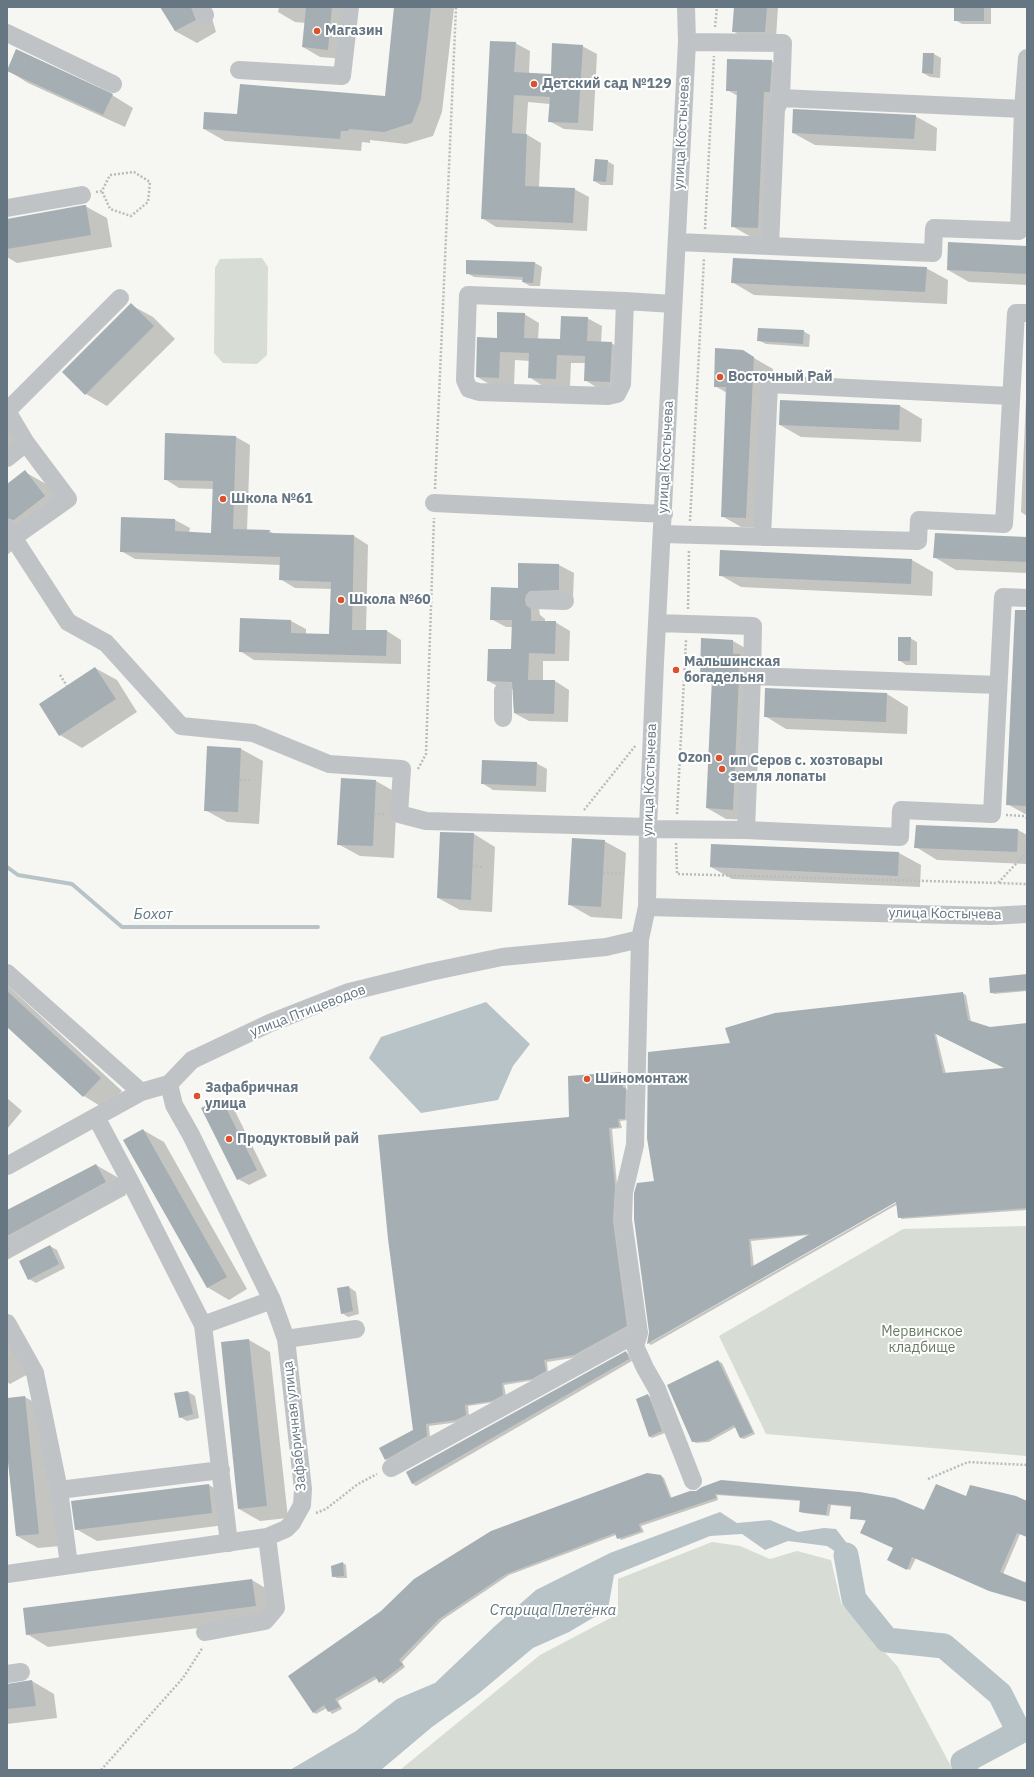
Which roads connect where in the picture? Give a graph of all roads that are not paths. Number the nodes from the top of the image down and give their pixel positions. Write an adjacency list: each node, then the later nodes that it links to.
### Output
1 (350, 7): 6 (street)
2 (686, 7): 4 (street, улица Костычева)
3 (7, 33): 7 (street)
4 (687, 42): 8 (street); 12 (street, улица Костычева)
5 (1027, 58): 9 (street)
6 (239, 70)
7 (113, 84)
8 (781, 98): 9 (street); 13 (street)
9 (1023, 108): 13 (street)
10 (82, 195): 11 (street)
11 (7, 208)
12 (677, 242): 13 (street); 16 (street, улица Костычева)
13 (770, 246)
14 (120, 298): 19 (street)
15 (625, 301): 15 (street); 16 (street)
16 (673, 304): 23 (street, улица Костычева)
17 (1027, 314): 18 (street)
18 (1010, 396): 26 (street); 26 (street)
19 (7, 411): 20 (street)
20 (26, 443): 21 (street); 25 (street)
21 (7, 458)
22 (434, 503): 23 (street)
23 (664, 514): 24 (street, улица Костычева)
24 (662, 534): 26 (street); 30 (street, улица Костычева)
25 (9, 536): 35 (street)
26 (762, 537)
27 (1027, 598): 32 (street)
28 (535, 600): 29 (street)
29 (564, 601)
30 (657, 623): 31 (street); 35 (street, улица Костычева)
31 (752, 676): 32 (street); 36 (street)
32 (998, 685): 36 (street)
33 (503, 691): 34 (street)
34 (503, 718)
35 (648, 828): 36 (street); 37 (street, улица Костычева)
36 (746, 830)
37 (647, 907): 38 (street, улица Костычева); 39 (street, улица Костычева)
38 (1027, 914)
39 (640, 939): 41 (street, улица Птицеводов); 51 (street, улица Костычева)
40 (7, 973): 42 (street)
41 (169, 1084): 42 (street); 47 (street, Зафабричная улица)
42 (141, 1092): 43 (street)
43 (96, 1117): 44 (street); 45 (street)
44 (7, 1166)
45 (130, 1181): 46 (street); 49 (street)
46 (7, 1248)
47 (272, 1300): 49 (street); 52 (street, Зафабричная улица)
48 (7, 1323): 56 (street)
49 (203, 1326): 54 (street)
50 (356, 1329): 52 (street)
51 (639, 1332): 53 (street); 55 (street, улица Костычева)
52 (286, 1338): 57 (street, Зафабричная улица)
53 (391, 1468)
54 (221, 1470): 56 (street); 58 (street)
55 (693, 1482)
56 (60, 1490): 59 (street)
57 (267, 1537): 58 (street, Зафабричная улица); 61 (street)
58 (230, 1543): 59 (street, Зафабричная улица)
59 (69, 1565): 60 (street, Зафабричная улица)
60 (7, 1574)
61 (210, 1631)

